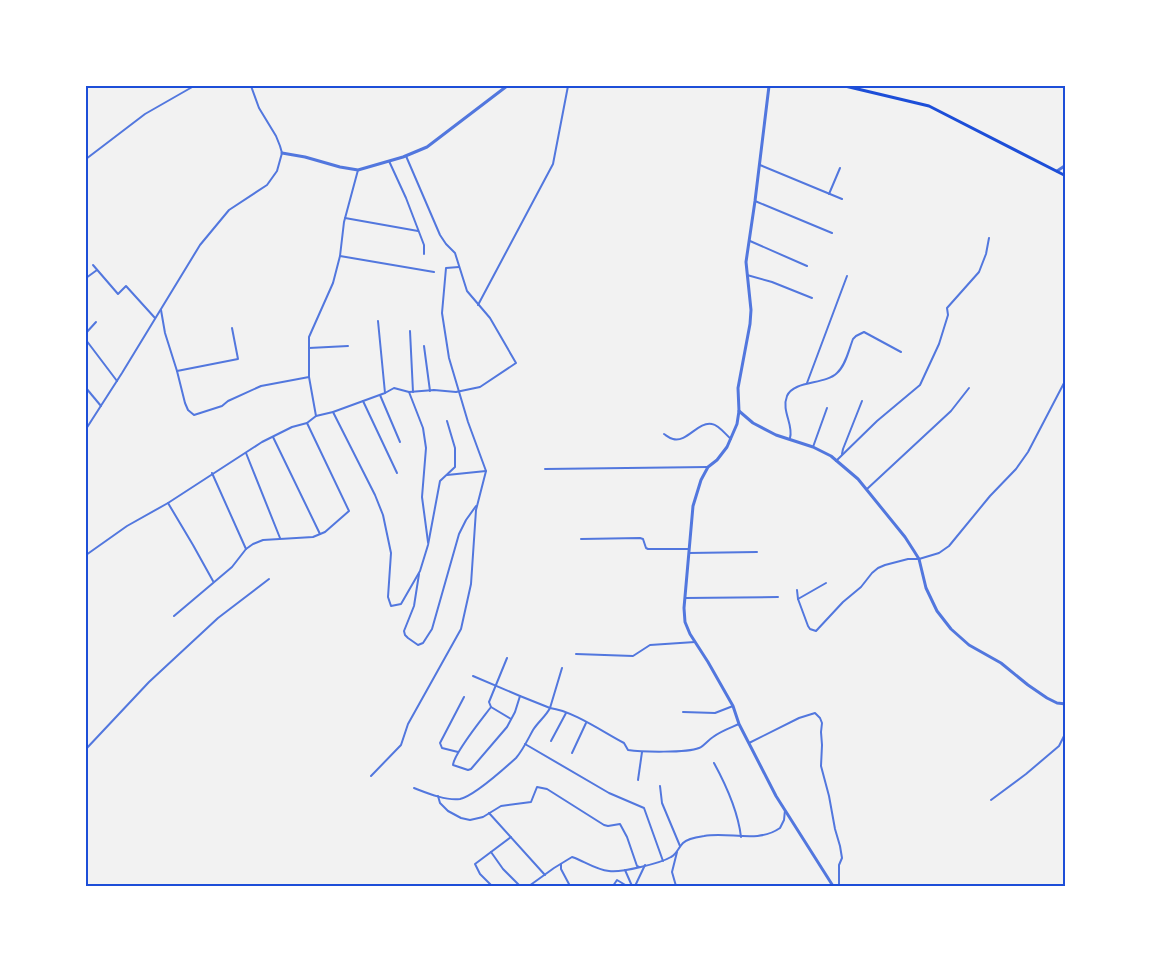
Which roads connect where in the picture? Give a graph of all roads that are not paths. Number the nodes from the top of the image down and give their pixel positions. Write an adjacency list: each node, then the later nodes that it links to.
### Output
1 (194, 86): 9 (street)
2 (251, 86): 7 (street)
3 (507, 86): 8 (street)
4 (568, 86): 36 (street)
5 (769, 86): 11 (street)
6 (845, 86): 15 (main road)
7 (282, 153): 14 (street); 37 (street)
8 (406, 156): 10 (street); 29 (street)
9 (86, 159)
10 (389, 161): 14 (street); 21 (street)
11 (760, 165): 17 (street); 19 (street)
12 (1065, 165): 15 (street)
13 (840, 168): 17 (street)
14 (358, 170): 20 (street)
15 (1057, 171): 16 (main road)
16 (1065, 176)
17 (830, 194): 18 (street)
18 (842, 199)
19 (755, 201): 22 (street); 24 (street)
20 (345, 218): 21 (street); 26 (street)
21 (418, 231): 25 (street)
22 (832, 233)
23 (989, 238): 78 (street)
24 (750, 241): 28 (street); 32 (street)
25 (424, 254)
26 (340, 255): 31 (street); 47 (street)
27 (93, 266): 30 (street)
28 (807, 266)
29 (459, 267): 36 (street); 57 (street)
30 (97, 270): 34 (street); 38 (street)
31 (434, 272)
32 (746, 275): 35 (street); 65 (street)
33 (847, 276): 53 (street)
34 (86, 278)
35 (812, 298)
36 (478, 305): 57 (street)
37 (161, 310): 38 (street); 49 (street)
38 (155, 318): 51 (street)
39 (378, 321): 59 (street)
40 (96, 322): 43 (street)
41 (232, 328): 49 (street)
42 (410, 331): 58 (street)
43 (86, 333)
44 (86, 340): 51 (street)
45 (348, 346): 47 (street)
46 (424, 346): 56 (street)
47 (309, 348): 50 (street)
48 (901, 352): 53 (street)
49 (177, 371): 50 (street)
50 (309, 377): 67 (street)
51 (117, 381): 63 (street)
52 (1064, 383): 97 (street)
53 (807, 384): 74 (street)
54 (86, 388): 63 (street)
55 (969, 388): 86 (street)
56 (430, 391): 57 (street); 58 (street)
57 (459, 391): 82 (street)
58 (411, 392): 59 (street); 92 (street)
59 (385, 393): 60 (street)
60 (380, 395): 61 (street); 75 (street)
61 (363, 401): 66 (street); 84 (street)
62 (862, 401): 78 (street)
63 (101, 406): 70 (street)
64 (827, 408): 76 (street)
65 (739, 411): 73 (street); 74 (street)
66 (333, 412): 67 (street); 98 (street)
67 (316, 416): 69 (street)
68 (447, 421): 85 (street)
69 (307, 423): 72 (street); 89 (street)
70 (86, 429)
71 (664, 434): 73 (street)
72 (273, 437): 77 (street); 89 (street)
73 (731, 439): 80 (street)
74 (790, 440): 76 (street)
75 (400, 442)
76 (813, 447): 79 (street)
77 (246, 453): 83 (street); 90 (street)
78 (842, 455): 79 (street)
79 (836, 460): 86 (street)
80 (708, 467): 81 (street); 94 (street)
81 (544, 469)
82 (486, 471): 85 (street); 88 (street)
83 (212, 473): 87 (street); 93 (street)
84 (397, 473)
85 (446, 475): 92 (street)
86 (867, 489): 97 (street)
87 (168, 503): 96 (street); 100 (street)
88 (477, 505): 98 (street); 134 (street)
89 (320, 534): 90 (street)
90 (280, 538): 93 (street)
91 (581, 540): 94 (street)
92 (428, 545): 98 (street)
93 (246, 549): 100 (street)
94 (689, 551): 95 (street); 104 (street)
95 (757, 552)
96 (86, 555)
97 (918, 559): 105 (street); 115 (street)
98 (420, 571)
99 (269, 579): 129 (street)
100 (213, 582): 106 (street)
101 (826, 583): 105 (street)
102 (797, 590): 105 (street)
103 (778, 597): 104 (street)
104 (685, 598): 107 (street)
105 (798, 599)
106 (174, 616)
107 (695, 642): 108 (street); 116 (street)
108 (576, 654)
109 (507, 658): 112 (street)
110 (562, 668): 118 (street)
111 (473, 676): 112 (street)
112 (496, 687): 113 (street); 117 (street)
113 (520, 696): 118 (street); 122 (street)
114 (464, 697): 130 (street)
115 (1065, 704): 121 (street)
116 (733, 706): 119 (street); 124 (street)
117 (491, 707): 122 (street); 130 (street)
118 (550, 708): 120 (street); 128 (street)
119 (683, 712)
120 (566, 713): 123 (street); 126 (street)
121 (1065, 717)
122 (512, 719): 130 (street)
123 (586, 723): 131 (street); 132 (street)
124 (739, 724): 127 (street); 131 (street)
125 (1065, 732): 139 (street)
126 (551, 741)
127 (748, 743): 140 (street); 165 (street)
128 (525, 744): 138 (street); 146 (street)
129 (86, 749)
130 (458, 752)
131 (642, 752): 135 (street)
132 (572, 753)
133 (714, 763): 143 (street)
134 (371, 776)
135 (638, 780)
136 (660, 786): 144 (street)
137 (414, 788): 138 (street)
138 (438, 796): 141 (street)
139 (991, 800)
140 (785, 810): 143 (street); 164 (street)
141 (489, 813): 142 (street); 149 (street)
142 (511, 837): 145 (street); 152 (street)
143 (741, 837): 144 (street)
144 (679, 848): 146 (street); 163 (street)
145 (491, 852): 156 (street); 157 (street)
146 (663, 861): 148 (street)
147 (561, 864): 151 (street); 152 (street); 159 (street)
148 (645, 865): 149 (street); 162 (street)
149 (639, 867): 150 (street)
150 (625, 870): 151 (street); 162 (street)
151 (618, 872): 153 (street)
152 (545, 875): 158 (street)
153 (617, 880): 160 (street); 161 (street)
154 (431, 886): 155 (street)
155 (457, 886)
156 (492, 886)
157 (520, 886)
158 (529, 886)
159 (570, 886)
160 (613, 886)
161 (627, 886)
162 (634, 886)
163 (676, 886)
164 (833, 886)
165 (840, 886)

